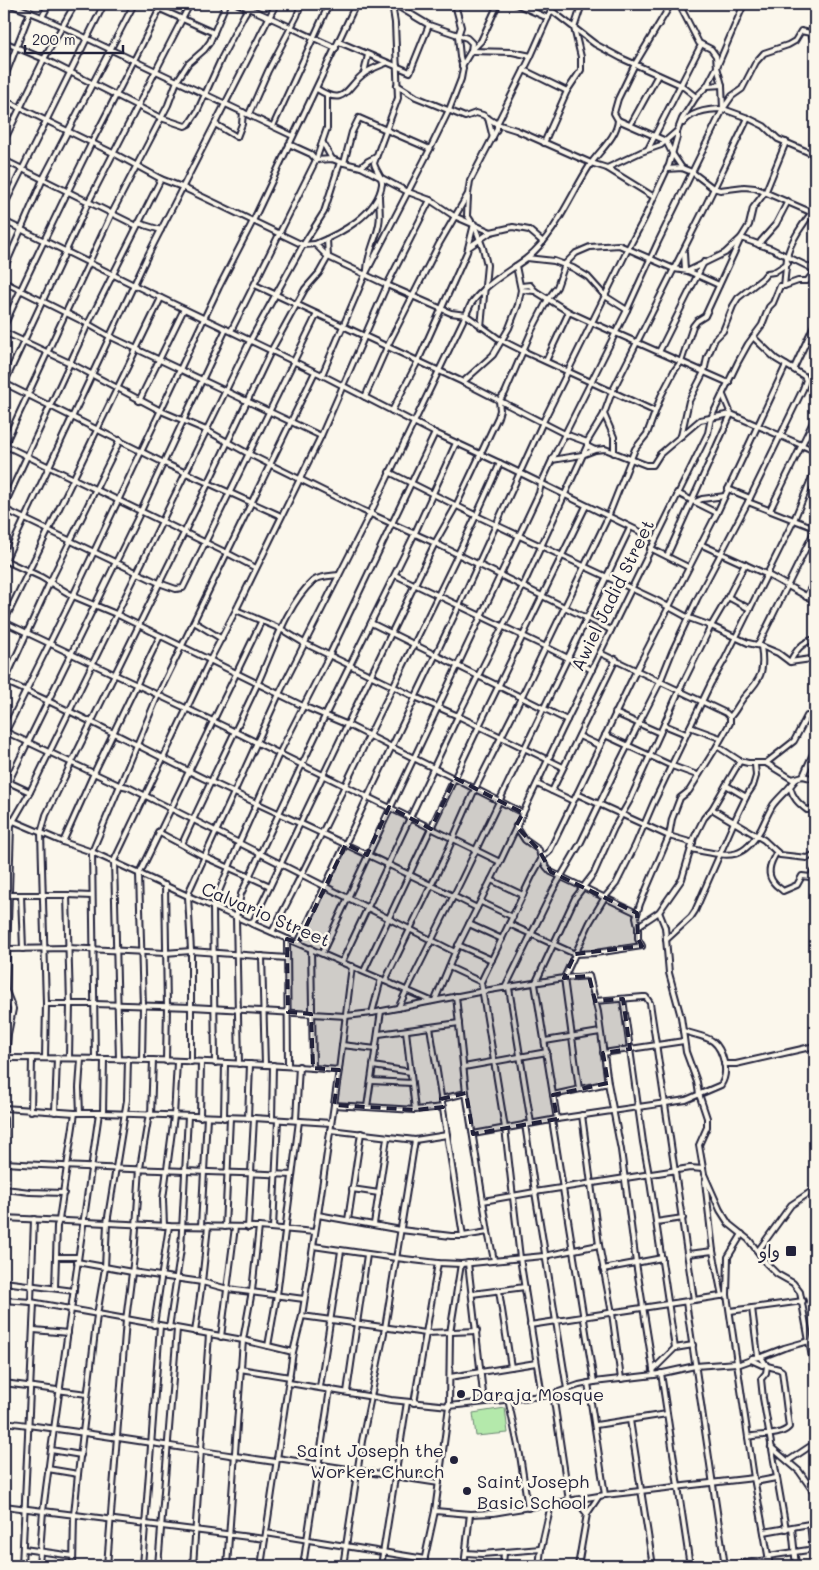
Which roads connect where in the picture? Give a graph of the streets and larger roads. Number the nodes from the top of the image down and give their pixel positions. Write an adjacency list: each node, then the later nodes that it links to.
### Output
1 (6, 4): 24 (street)
2 (49, 4): 30 (street)
3 (75, 4): 34 (street)
4 (104, 4): 40 (street)
5 (134, 4): 48 (street)
6 (149, 4): 26 (street)
7 (164, 4): 26 (street)
8 (190, 4): 31 (street)
9 (226, 4): 37 (street)
10 (238, 4): 25 (street)
11 (276, 4): 29 (street)
12 (301, 4): 35 (street)
13 (329, 4): 41 (street)
14 (356, 4): 43 (street)
15 (393, 4): 33 (street); 57 (street)
16 (455, 4): 39 (street)
17 (498, 4): 49 (street)
18 (516, 4): 32 (street)
19 (554, 4): 27 (street)
20 (582, 4): 36 (street)
21 (671, 4): 55 (street)
22 (679, 4): 45 (street)
23 (744, 4): 58 (street)
24 (20, 6): 28 (street)
25 (250, 6): 29 (street); 73 (street)
26 (160, 8): 31 (street); 53 (street)
27 (551, 10): 32 (street); 36 (street)
28 (30, 12): 30 (street); 46 (street)
29 (270, 16): 35 (street); 78 (street)
30 (42, 18): 34 (street)
31 (183, 18): 37 (street); 60 (street)
32 (548, 18): 51 (street)
33 (429, 25): 39 (street); 57 (street)
34 (62, 26): 40 (street); 52 (street)
35 (290, 28): 41 (street); 84 (street)
36 (574, 28): 55 (street); 72 (street)
37 (214, 32): 65 (street)
38 (813, 34): 44 (street); 81 (street)
39 (458, 36): 49 (street); 56 (street)
40 (86, 38): 48 (street); 61 (street)
41 (312, 38): 47 (street); 94 (street)
42 (4, 42): 46 (street)
43 (339, 42): 47 (street); 50 (street)
44 (815, 43)
45 (701, 44): 58 (street); 68 (street)
46 (17, 47): 52 (street); 64 (street)
47 (336, 48): 71 (street)
48 (110, 49): 53 (street); 66 (street)
49 (472, 51): 51 (street); 56 (street)
50 (368, 55): 54 (street); 62 (street)
51 (531, 56): 59 (street)
52 (44, 59): 61 (street); 80 (street)
53 (135, 61): 60 (street); 75 (street)
54 (386, 63): 57 (street); 62 (street)
55 (635, 64): 63 (street); 89 (street)
56 (462, 66): 82 (street)
57 (396, 67): 67 (street)
58 (717, 67): 69 (street); 70 (street)
59 (524, 70): 72 (street); 92 (street)
60 (157, 71): 65 (street); 79 (street)
61 (70, 72): 66 (street); 88 (street)
62 (364, 73): 74 (street)
63 (658, 75): 68 (street); 93 (street)
64 (4, 78)
65 (178, 81): 73 (street); 85 (street)
66 (92, 85): 75 (street); 97 (street)
67 (397, 85): 82 (street); 96 (street)
68 (681, 85): 76 (street); 100 (street)
69 (722, 85): 70 (street); 81 (street)
70 (706, 86): 76 (street)
71 (317, 89): 74 (street); 99 (street)
72 (567, 91): 107 (street)
73 (205, 94): 78 (street); 85 (street)
74 (327, 95): 104 (street)
75 (117, 96): 79 (street); 106 (street)
76 (696, 97): 98 (street)
77 (4, 100): 80 (street)
78 (226, 104): 83 (street); 91 (street)
79 (138, 106): 85 (street); 112 (street)
80 (21, 107): 88 (street); 95 (street)
81 (723, 108): 87 (street); 98 (street); 126 (street)
82 (449, 110): 86 (street); 109 (street)
83 (242, 112): 84 (street); 91 (street)
84 (249, 114): 94 (street)
85 (161, 118): 120 (street)
86 (488, 118): 92 (street); 101 (street)
87 (748, 118): 105 (street); 131 (street)
88 (46, 120): 97 (street); 124 (street)
89 (618, 120): 93 (street); 119 (street)
90 (4, 124): 95 (street)
91 (215, 124): 130 (street)
92 (497, 124): 101 (street); 107 (street)
93 (631, 124): 100 (street)
94 (273, 126): 99 (street)
95 (11, 127): 102 (street)
96 (387, 130): 109 (street); 114 (street); 118 (street)
97 (68, 131): 106 (street); 127 (street)
98 (677, 132): 103 (street); 111 (street)
99 (293, 136): 108 (street)
100 (654, 136): 103 (street); 110 (street)
101 (493, 138): 136 (street)
102 (4, 141)
103 (666, 141): 110 (street); 111 (street)
104 (323, 142): 115 (street); 117 (street)
105 (786, 142): 113 (street); 133 (street)
106 (92, 143): 112 (street); 132 (street)
107 (544, 143): 119 (street)
108 (290, 144): 117 (street); 146 (street)
109 (430, 149): 134 (street)
110 (648, 149): 122 (street)
111 (672, 153): 123 (street); 125 (street)
112 (114, 154): 120 (street); 139 (street)
113 (815, 155)
114 (376, 157): 121 (street); 129 (street)
115 (332, 159): 117 (street); 118 (street)
116 (4, 160): 124 (street)
117 (316, 160): 152 (street)
118 (342, 162): 121 (street); 159 (street)
119 (591, 163): 122 (street); 157 (street)
120 (137, 166): 128 (street); 143 (street)
121 (361, 167): 129 (street)
122 (607, 168): 137 (street)
123 (682, 168): 125 (street); 126 (street)
124 (21, 169): 127 (street); 141 (street)
125 (667, 170): 137 (street)
126 (692, 172): 131 (street); 168 (street)
127 (43, 179): 132 (street); 149 (street)
128 (161, 179): 130 (street); 147 (street)
129 (382, 179): 134 (street); 135 (street)
130 (182, 187): 146 (street); 150 (street)
131 (714, 188): 133 (street); 163 (street)
132 (68, 191): 139 (street); 155 (street)
133 (766, 191): 140 (street); 153 (street)
134 (408, 192): 138 (street); 178 (street)
135 (378, 194): 154 (street); 178 (street)
136 (468, 194): 144 (street); 148 (street)
137 (654, 197): 162 (street)
138 (430, 200): 144 (street); 184 (street)
139 (89, 201): 143 (street); 164 (street)
140 (788, 201): 142 (street); 160 (street)
141 (4, 206)
142 (814, 212): 166 (street)
143 (112, 213): 147 (street); 169 (street)
144 (454, 216): 148 (street); 191 (street)
145 (4, 221): 149 (street)
146 (253, 221): 152 (street); 204 (street)
147 (138, 224): 150 (street); 179 (street)
148 (474, 224): 151 (street); 156 (street); 161 (street)
149 (21, 228): 155 (street); 174 (street)
150 (161, 230): 182 (street)
151 (491, 232): 156 (street); 157 (street)
152 (279, 233): 159 (street); 183 (street)
153 (741, 238): 160 (street); 170 (street); 185 (street)
154 (327, 239): 158 (street); 165 (street)
155 (44, 240): 164 (street); 189 (street)
156 (480, 240): 161 (street); 188 (street)
157 (542, 242): 167 (street)
158 (315, 244): 159 (street); 165 (street)
159 (303, 245): 190 (street)
160 (759, 245): 166 (street)
161 (469, 247): 198 (street)
162 (628, 249): 168 (street); 172 (street); 192 (street)
163 (684, 250): 175 (street); 176 (street)
164 (66, 251): 169 (street); 195 (street)
165 (328, 257): 178 (street); 196 (street)
166 (787, 257): 171 (street, Awiel Jadid Street); 177 (street)
167 (527, 258): 172 (street); 173 (street)
168 (650, 258): 175 (street); 199 (street)
169 (89, 262): 179 (street); 201 (street)
170 (704, 262): 176 (street); 180 (street)
171 (788, 263): 186 (street, Awiel Jadid Street); 239 (street)
172 (565, 264): 192 (street); 194 (street)
173 (516, 266): 187 (street); 188 (street)
174 (4, 269)
175 (674, 269): 176 (street); 220 (street)
176 (686, 270): 180 (street)
177 (815, 271): 186 (street)
178 (366, 273): 184 (street); 208 (street)
179 (113, 275): 182 (street); 206 (street)
180 (698, 276): 185 (street); 225 (street)
181 (4, 282): 189 (street)
182 (134, 285): 193 (street); 214 (street)
183 (255, 285): 190 (street); 211 (street)
184 (387, 285): 191 (street); 215 (street)
185 (719, 285): 231 (street)
186 (784, 286): 216 (street, Awiel Jadid Street)
187 (521, 288): 194 (street); 217 (street)
188 (485, 289): 203 (street); 210 (street)
189 (20, 291): 195 (street); 209 (street)
190 (276, 295): 196 (street); 219 (street)
191 (413, 296): 198 (street); 221 (street)
192 (605, 296): 199 (street); 207 (street)
193 (161, 298): 197 (street); 222 (street)
194 (548, 299): 200 (street); 224 (street)
195 (42, 302): 201 (street); 218 (street)
196 (296, 304): 202 (street); 223 (street)
197 (184, 309): 204 (street); 227 (street)
198 (442, 309): 203 (street); 228 (street)
199 (627, 310): 213 (street)
200 (569, 312): 207 (street); 229 (street)
201 (65, 313): 206 (street); 226 (street)
202 (317, 314): 208 (street); 230 (street)
203 (466, 315): 210 (street); 236 (street)
204 (205, 320): 211 (street); 235 (street)
205 (815, 323): 234 (street)
206 (88, 324): 214 (street); 232 (street)
207 (593, 324): 213 (street); 238 (street)
208 (342, 325): 215 (street); 241 (street)
209 (4, 326)
210 (481, 327): 217 (street)
211 (228, 330): 219 (street); 242 (street)
212 (4, 332): 218 (street)
213 (615, 333): 220 (street); 244 (street)
214 (109, 336): 222 (street); 240 (street)
215 (365, 336): 221 (street); 247 (street)
216 (753, 337): 233 (street); 245 (street, Awiel Jadid Street)
217 (502, 340): 224 (street); 243 (street)
218 (23, 341): 226 (street); 246 (street)
219 (250, 341): 223 (street); 249 (street)
220 (637, 342): 225 (street); 250 (street)
221 (387, 347): 228 (street); 253 (street)
222 (136, 348): 227 (street); 248 (street)
223 (272, 351): 230 (street); 256 (street)
224 (523, 352): 229 (street); 255 (street)
225 (659, 352): 231 (street)
226 (47, 353): 232 (street); 251 (street)
227 (159, 359): 235 (street); 254 (street)
228 (418, 361): 236 (street); 259 (street)
229 (546, 361): 238 (street)
230 (293, 362): 237 (street); 260 (street)
231 (681, 362): 239 (street); 261 (street)
232 (70, 364): 240 (street); 257 (street)
233 (786, 365): 234 (street); 271 (street)
234 (794, 368): 278 (street)
235 (181, 370): 242 (street); 258 (street)
236 (440, 371): 243 (street); 269 (street)
237 (315, 372): 241 (street); 268 (street)
238 (568, 372): 244 (street); 270 (street)
239 (704, 372): 245 (street); 277 (street)
240 (91, 375): 248 (street); 264 (street)
241 (322, 376): 247 (street)
242 (203, 380): 249 (street); 267 (street)
243 (463, 382): 255 (street)
244 (590, 383): 250 (street); 275 (street)
245 (729, 383): 252 (street, Awiel Jadid Street)
246 (4, 384): 251 (street)
247 (343, 386): 253 (street); 276 (street)
248 (117, 389): 254 (street); 272 (street)
249 (225, 391): 256 (street); 273 (street)
250 (612, 392): 261 (street); 262 (street)
251 (27, 395): 257 (street); 283 (street)
252 (723, 395): 263 (street); 265 (street, Awiel Jadid Street)
253 (365, 397): 259 (street)
254 (139, 401): 258 (street)
255 (499, 401): 270 (street); 290 (street)
256 (247, 403): 260 (street); 280 (street)
257 (50, 406): 264 (street); 292 (street)
258 (161, 411): 267 (street); 286 (street)
259 (392, 411): 269 (street)
260 (269, 412): 268 (street); 289 (street)
261 (654, 412): 294 (street)
262 (604, 414): 282 (street); 288 (street)
263 (731, 414): 265 (street); 271 (street); 308 (street)
264 (73, 417): 272 (street); 298 (street)
265 (712, 418): 277 (street); 312 (street, Awiel Jadid Street)
266 (815, 418): 284 (street)
267 (184, 421): 273 (street); 295 (street)
268 (291, 422): 276 (street); 297 (street)
269 (414, 422): 274 (street); 300 (street)
270 (543, 422): 275 (street); 302 (street)
271 (757, 425): 278 (street); 310 (street)
272 (98, 430): 279 (street); 303 (street)
273 (206, 430): 280 (street); 301 (street)
274 (435, 433): 281 (street); 305 (street)
275 (565, 434): 282 (street); 293 (street)
276 (320, 436): 304 (street)
277 (681, 436): 294 (street)
278 (780, 436): 284 (street); 318 (street)
279 (120, 440): 286 (street); 309 (street)
280 (228, 442): 289 (street); 306 (street)
281 (456, 443): 290 (street); 313 (street)
282 (587, 444): 285 (street); 291 (street)
283 (4, 445): 292 (street)
284 (802, 446): 287 (street); 324 (street)
285 (595, 450): 288 (street); 291 (street)
286 (143, 451): 295 (street); 316 (street)
287 (815, 451)
288 (614, 453): 294 (street)
289 (249, 454): 297 (street); 311 (street)
290 (480, 454): 296 (street); 321 (street)
291 (582, 455): 293 (street); 314 (street)
292 (28, 456): 298 (street); 323 (street)
293 (552, 460): 307 (street)
294 (630, 460): 330 (street)
295 (164, 463): 301 (street); 325 (street)
296 (500, 463): 302 (street); 329 (street)
297 (271, 464): 304 (street); 320 (street)
298 (50, 466): 303 (street); 331 (street)
299 (815, 470): 332 (street)
300 (389, 472): 305 (street); 327 (street)
301 (186, 473): 306 (street); 333 (street)
302 (520, 474): 307 (street); 335 (street)
303 (74, 478): 309 (street); 338 (street)
304 (300, 478): 327 (street); 328 (street)
305 (411, 483): 313 (street); 334 (street)
306 (208, 484): 311 (street); 339 (street)
307 (541, 484): 314 (street); 341 (street)
308 (698, 487): 317 (street); 319 (street)
309 (96, 489): 316 (street); 343 (street)
310 (728, 490): 315 (street); 318 (street)
311 (230, 493): 320 (street); 344 (street)
312 (677, 493): 319 (street); 342 (street, Awiel Jadid Street)
313 (434, 494): 321 (street); 340 (street)
314 (564, 495): 322 (street); 347 (street)
315 (725, 496): 317 (street); 326 (street)
316 (118, 499): 325 (street); 349 (street)
317 (702, 499): 319 (street)
318 (749, 500): 324 (street); 351 (street)
319 (693, 501): 326 (street); 354 (street)
320 (253, 502): 328 (street); 350 (street)
321 (456, 506): 329 (street); 345 (street)
322 (586, 506): 330 (street); 353 (street)
323 (4, 508): 331 (street)
324 (770, 510): 332 (street)
325 (141, 511): 333 (street); 356 (street)
326 (717, 513): 346 (street)
327 (370, 514): 334 (street); 364 (street)
328 (281, 516): 361 (street)
329 (477, 516): 335 (street); 352 (street)
330 (608, 517): 336 (street); 359 (street)
331 (25, 519): 338 (street); 355 (street)
332 (794, 520): 337 (street); 367 (street)
333 (163, 521): 339 (street); 363 (street)
334 (393, 525): 340 (street); 417 (street)
335 (496, 525): 341 (street); 358 (street)
336 (630, 528): 342 (street); 368 (street)
337 (815, 529): 373 (street)
338 (47, 530): 343 (street); 362 (street)
339 (185, 532): 344 (street); 371 (street)
340 (414, 535): 345 (street); 365 (street)
341 (519, 536): 347 (street); 366 (street)
342 (654, 539): 348 (street, Awiel Jadid Street)
343 (70, 542): 349 (street); 370 (street)
344 (206, 543): 350 (street); 371 (street)
345 (436, 544): 352 (street); 372 (street)
346 (700, 544): 351 (street); 360 (street)
347 (541, 546): 353 (street); 374 (street)
348 (650, 548): 354 (street); 375 (street, Awiel Jadid Street)
349 (93, 553): 356 (street); 376 (street)
350 (228, 553): 361 (street); 393 (street)
351 (722, 554): 357 (street); 391 (street)
352 (459, 556): 358 (street); 377 (street)
353 (562, 556): 359 (street); 378 (street)
354 (667, 556): 360 (street)
355 (4, 561): 362 (street)
356 (114, 564): 363 (street); 382 (street)
357 (744, 564): 367 (street); 380 (street)
358 (478, 565): 366 (street); 383 (street)
359 (584, 566): 368 (street); 384 (street)
360 (688, 567): 385 (street)
361 (256, 568): 387 (street)
362 (28, 571): 370 (street); 392 (street)
363 (137, 573): 371 (street); 388 (street)
364 (339, 575): 399 (street); 408 (street)
365 (395, 575): 372 (street); 395 (street)
366 (500, 575): 374 (street); 389 (street)
367 (768, 575): 373 (street); 386 (street)
368 (607, 577): 375 (street); 390 (street)
369 (815, 580): 379 (street)
370 (50, 582): 376 (street); 402 (street)
371 (159, 584): 396 (street)
372 (415, 585): 377 (street); 401 (street)
373 (787, 585): 379 (street); 412 (street)
374 (523, 586): 378 (street); 398 (street)
375 (631, 588): 385 (street); 400 (street, Awiel Jadid Street)
376 (73, 596): 382 (street); 409 (street)
377 (438, 596): 383 (street); 410 (street)
378 (543, 596): 384 (street); 404 (street)
379 (806, 597): 381 (street)
380 (728, 598): 386 (street); 397 (street)
381 (815, 601)
382 (94, 605): 388 (street); 415 (street)
383 (459, 606): 389 (street); 416 (street)
384 (565, 606): 390 (street); 413 (street)
385 (668, 606): 391 (street); 426 (street)
386 (750, 609): 405 (street)
387 (236, 610): 394 (street); 406 (street)
388 (116, 614): 396 (street); 423 (street)
389 (480, 615): 398 (street); 424 (street)
390 (587, 618): 400 (street); 418 (street)
391 (689, 618): 397 (street); 433 (street)
392 (4, 622): 402 (street)
393 (194, 622): 406 (street); 411 (street)
394 (261, 622): 399 (street); 428 (street)
395 (372, 623): 401 (street); 425 (street)
396 (138, 626): 403 (street); 429 (street)
397 (711, 626): 405 (street); 439 (street)
398 (503, 627): 404 (street); 431 (street)
399 (281, 629): 408 (street); 434 (street)
400 (611, 630): 414 (street, Awiel Jadid Street)
401 (392, 632): 410 (street); 430 (street)
402 (27, 634): 409 (street); 432 (street)
403 (160, 636): 411 (street); 435 (street)
404 (523, 637): 413 (street); 437 (street)
405 (736, 637): 412 (street); 444 (street)
406 (222, 639): 420 (street)
407 (815, 639): 422 (street)
408 (304, 643): 417 (street); 440 (street)
409 (49, 644): 415 (street); 438 (street)
410 (414, 644): 416 (street); 436 (street)
411 (181, 646): 420 (street); 441 (street)
412 (760, 646): 422 (street); 454 (street)
413 (546, 647): 418 (street); 443 (street)
414 (600, 653): 419 (street); 427 (street, Awiel Jadid Street)
415 (71, 654): 423 (street); 445 (street)
416 (435, 655): 424 (street); 442 (street)
417 (330, 656): 425 (street); 446 (street)
418 (567, 658): 427 (street); 449 (street)
419 (616, 659): 426 (street); 471 (street)
420 (210, 660): 428 (street); 447 (street)
421 (815, 660): 422 (street)
422 (790, 662)
423 (93, 663): 429 (street); 450 (street)
424 (457, 665): 431 (street); 448 (street)
425 (351, 666): 430 (street); 452 (street)
426 (637, 669): 433 (street); 451 (street)
427 (592, 670): 457 (street, Awiel Jadid Street)
428 (237, 672): 434 (street); 456 (street)
429 (114, 673): 435 (street); 458 (street)
430 (371, 675): 436 (street); 460 (street)
431 (478, 676): 437 (street); 453 (street)
432 (4, 682): 438 (street)
433 (660, 682): 439 (street); 459 (street)
434 (258, 683): 440 (street); 465 (street)
435 (136, 684): 441 (street); 467 (street)
436 (393, 687): 442 (street); 470 (street)
437 (500, 687): 443 (street); 462 (street)
438 (26, 691): 445 (street); 464 (street)
439 (679, 691): 444 (street); 461 (street)
440 (279, 694): 446 (street); 475 (street)
441 (158, 695): 447 (street); 476 (street)
442 (415, 698): 448 (street); 480 (street)
443 (521, 698): 449 (street); 472 (street)
444 (702, 701): 454 (street); 463 (street)
445 (48, 702): 450 (street); 474 (street)
446 (303, 706): 452 (street); 484 (street)
447 (187, 708): 456 (street); 487 (street)
448 (437, 708): 453 (street); 486 (street)
449 (543, 708): 457 (street); 481 (street)
450 (70, 712): 458 (street); 483 (street)
451 (615, 713): 459 (street); 469 (street)
452 (325, 716): 460 (street); 493 (street)
453 (458, 716): 462 (street); 495 (street)
454 (730, 717): 473 (street)
455 (815, 719): 492 (street)
456 (213, 720): 465 (street); 497 (street)
457 (567, 720): 488 (street, Awiel Jadid Street)
458 (92, 723): 467 (street); 490 (street)
459 (639, 723): 466 (street); 478 (street)
460 (348, 725): 470 (street); 499 (street)
461 (664, 725): 466 (street); 468 (street)
462 (479, 726): 472 (street); 502 (street)
463 (690, 727): 468 (street); 473 (street)
464 (4, 732): 474 (street)
465 (234, 732): 475 (street); 506 (street)
466 (660, 732): 485 (street)
467 (112, 733): 476 (street); 498 (street)
468 (686, 734): 494 (street)
469 (605, 735): 477 (street); 478 (street)
470 (369, 736): 480 (street); 510 (street)
471 (579, 736): 477 (street); 496 (street)
472 (500, 737): 481 (street); 512 (street)
473 (720, 738): 479 (street)
474 (29, 742): 483 (street); 505 (street)
475 (256, 742): 484 (street); 516 (street)
476 (136, 744): 487 (street); 508 (street)
477 (600, 746): 517 (street)
478 (628, 746): 485 (street); 524 (street)
479 (717, 746): 489 (street); 500 (street)
480 (392, 747): 486 (street); 519 (street)
481 (523, 748): 488 (street); 521 (street)
482 (815, 749): 501 (street)
483 (50, 752): 490 (street); 515 (street)
484 (279, 754): 493 (street); 523 (street)
485 (650, 755): 494 (street); 531 (street)
486 (414, 757): 495 (street); 525 (street)
487 (164, 758): 497 (street); 518 (street)
488 (548, 759): 496 (street); 507 (street, Awiel Jadid Street)
489 (740, 761): 491 (street); 509 (street)
490 (72, 763): 498 (street); 543 (street)
491 (755, 764): 492 (street); 520 (street)
492 (766, 764): 503 (street)
493 (302, 765): 499 (street); 530 (street)
494 (672, 766): 500 (street); 538 (street)
495 (434, 768): 502 (street); 533 (street)
496 (563, 768): 514 (street)
497 (189, 771): 506 (street); 527 (street)
498 (94, 773): 508 (street); 548 (street)
499 (324, 775): 510 (street); 537 (street)
500 (697, 775): 545 (street)
501 (803, 776): 503 (street); 504 (street)
502 (455, 778): 512 (street); 540 (street)
503 (796, 779): 511 (street)
504 (815, 780)
505 (6, 781): 513 (street); 515 (street)
506 (210, 781): 516 (street); 534 (street)
507 (537, 784): 514 (street); 529 (street, Awiel Jadid Street)
508 (119, 785): 518 (street); 555 (street)
509 (726, 785): 520 (street); 528 (street)
510 (346, 786): 519 (street); 544 (street)
511 (790, 787): 526 (street); 546 (street)
512 (474, 789): 521 (street); 547 (street)
513 (4, 791)
514 (552, 791): 522 (street)
515 (30, 792): 535 (street)
516 (234, 792): 523 (street); 542 (street)
517 (577, 794): 522 (street); 524 (street)
518 (145, 795): 527 (street); 563 (street)
519 (367, 797): 525 (street); 552 (street)
520 (746, 797): 536 (street)
521 (498, 801): 529 (street); 554 (street)
522 (574, 801): 562 (street)
523 (257, 803): 530 (street); 549 (street)
524 (599, 804): 531 (street); 573 (street)
525 (389, 807): 533 (street); 560 (street)
526 (815, 808)
527 (170, 809): 534 (street); 541 (street)
528 (712, 809): 536 (street); 550 (street)
529 (523, 812): 539 (street, Awiel Jadid Street)
530 (278, 813): 537 (street); 556 (street)
531 (622, 815): 538 (street); 579 (street)
532 (4, 817): 535 (street, Calvario Street)
533 (409, 818): 540 (street); 566 (street)
534 (193, 820): 542 (street); 551 (street)
535 (14, 821): 543 (street, Calvario Street); 581 (street)
536 (734, 822): 546 (street); 558 (street)
537 (301, 823): 544 (street); 565 (street)
538 (644, 824): 545 (street); 589 (street)
539 (516, 826): 562 (street); 564 (street, Awiel Jadid Street)
540 (431, 829): 547 (street); 570 (street)
541 (158, 832): 551 (street); 571 (street)
542 (218, 832): 549 (street); 561 (street)
543 (41, 833): 548 (street, Calvario Street); 580 (street)
544 (322, 834): 552 (street); 569 (street)
545 (669, 836): 550 (street); 595 (street)
546 (757, 836): 557 (street); 558 (street)
547 (452, 840): 554 (street); 575 (street)
548 (63, 842): 555 (street, Calvario Street)
549 (239, 842): 556 (street); 567 (street)
550 (693, 843): 553 (street)
551 (182, 844): 561 (street)
552 (346, 844): 560 (street); 578 (street)
553 (691, 849): 558 (street); 594 (street)
554 (476, 850): 564 (street); 584 (street)
555 (92, 852): 563 (street, Calvario Street); 586 (street)
556 (260, 852): 565 (street); 572 (street)
557 (777, 852): 559 (street); 568 (street)
558 (719, 854): 609 (street)
559 (815, 854)
560 (367, 855): 566 (street); 588 (street)
561 (205, 857): 567 (street); 587 (street)
562 (542, 858): 573 (street); 585 (street)
563 (114, 862): 571 (street, Calvario Street); 619 (street)
564 (500, 862): 574 (street, Awiel Jadid Street)
565 (281, 863): 569 (street); 577 (street)
566 (388, 864): 570 (street); 592 (street)
567 (228, 867): 572 (street); 591 (street)
568 (815, 870)
569 (302, 874): 578 (street); 604 (street)
570 (408, 874): 575 (street); 598 (street)
571 (139, 875): 576 (street, Calvario Street); 620 (street)
572 (249, 876): 577 (street); 597 (street)
573 (560, 877): 579 (street); 605 (street)
574 (491, 880): 585 (street); 590 (street, Awiel Jadid Street)
575 (431, 884): 584 (street); 603 (street)
576 (165, 885): 587 (street, Calvario Street); 623 (street)
577 (270, 886): 599 (street)
578 (326, 886): 588 (street); 610 (street)
579 (583, 887): 589 (street); 611 (street)
580 (42, 894): 582 (street); 583 (street); 613 (street)
581 (8, 895): 582 (street); 617 (street)
582 (21, 895): 618 (street)
583 (67, 895): 586 (street); 614 (street)
584 (453, 895): 593 (street); 608 (street)
585 (523, 895): 596 (street)
586 (92, 896): 615 (street)
587 (188, 896): 591 (street, Calvario Street); 621 (street)
588 (347, 897): 592 (street); 625 (street)
589 (605, 897): 595 (street); 626 (street)
590 (481, 902): 593 (street, Awiel Jadid Street); 596 (street)
591 (213, 906): 597 (street, Calvario Street); 624 (street)
592 (366, 908): 598 (street); 631 (street)
593 (477, 908): 600 (street, Awiel Jadid Street)
594 (659, 912): 602 (street); 609 (street)
595 (637, 913): 602 (street)
596 (513, 916): 601 (street)
597 (236, 917): 599 (street, Calvario Street); 627 (street)
598 (388, 918): 603 (street); 634 (street)
599 (252, 924): 604 (street, Calvario Street)
600 (469, 924): 607 (street); 612 (street, Awiel Jadid Street)
601 (509, 924): 605 (street); 607 (street)
602 (638, 926): 626 (street)
603 (409, 930): 608 (street); 636 (street)
604 (272, 932): 606 (street, Calvario Street)
605 (532, 934): 611 (street); 639 (street)
606 (287, 939): 610 (street, Calvario Street); 629 (street)
607 (502, 939): 630 (street)
608 (431, 940): 622 (street); 640 (street)
609 (666, 940): 665 (street)
610 (298, 943): 616 (street, Calvario Street)
611 (553, 943): 626 (street); 638 (street)
612 (458, 945): 622 (street, Awiel Jadid Street); 630 (street)
613 (45, 948): 614 (street); 618 (street); 646 (street)
614 (68, 948): 615 (street); 647 (street)
615 (92, 948): 619 (street); 648 (street)
616 (311, 948): 625 (street, Calvario Street); 660 (street)
617 (8, 949): 618 (street); 679 (street)
618 (23, 949)
619 (117, 949): 620 (street); 649 (street)
620 (142, 951): 623 (street); 650 (street)
621 (191, 951): 623 (street); 624 (street); 652 (street)
622 (455, 952): 633 (street, Awiel Jadid Street)
623 (165, 953): 651 (street)
624 (214, 953): 627 (street); 653 (street)
625 (322, 953): 631 (street, Calvario Street)
626 (575, 954): 635 (street)
627 (237, 955): 628 (street); 655 (street)
628 (262, 956): 629 (street); 656 (street)
629 (287, 958): 658 (street)
630 (492, 960): 637 (street)
631 (342, 962): 632 (street, Calvario Street)
632 (352, 966): 634 (street, Calvario Street); 661 (street)
633 (448, 967): 637 (street); 644 (street, Awiel Jadid Street)
634 (364, 971): 636 (street, Calvario Street)
635 (564, 978): 638 (street); 645 (street); 668 (street)
636 (383, 980): 640 (street, Calvario Street); 659 (street)
637 (482, 982): 641 (street)
638 (535, 984): 639 (street); 669 (street)
639 (507, 988): 641 (street); 678 (street)
640 (407, 990): 644 (street, Calvario Street); 654 (street)
641 (484, 991): 642 (street); 692 (street)
642 (456, 996): 644 (street); 662 (street)
643 (623, 999): 645 (street); 672 (street); 675 (street)
644 (433, 1001): 654 (street)
645 (595, 1001): 666 (street)
646 (46, 1004): 647 (street); 681 (street)
647 (70, 1004): 648 (street); 683 (street)
648 (94, 1004): 649 (street); 685 (street)
649 (118, 1005): 650 (street); 687 (street)
650 (143, 1006): 651 (street); 689 (street)
651 (167, 1006): 652 (street); 691 (street)
652 (192, 1007): 653 (street); 694 (street)
653 (215, 1008): 655 (street); 696 (street)
654 (398, 1008): 657 (street)
655 (239, 1009): 656 (street); 698 (street)
656 (264, 1011): 658 (street); 700 (street)
657 (381, 1011): 659 (street); 667 (street)
658 (288, 1012): 660 (street); 703 (street)
659 (372, 1013): 661 (street)
660 (311, 1014): 661 (street); 707 (street)
661 (346, 1016): 671 (street)
662 (459, 1023): 663 (street); 706 (street)
663 (430, 1027): 664 (street); 718 (street)
664 (406, 1030): 667 (street); 709 (street)
665 (683, 1031): 670 (street); 701 (street)
666 (600, 1032): 668 (street); 677 (street)
667 (379, 1034): 674 (street)
668 (572, 1036): 669 (street); 714 (street)
669 (545, 1041): 676 (street)
670 (684, 1041): 672 (street); 717 (street)
671 (342, 1046): 674 (street); 708 (street)
672 (657, 1046): 675 (street); 719 (street)
673 (815, 1046): 701 (street)
674 (376, 1049): 705 (street)
675 (630, 1049): 677 (street); 723 (street)
676 (547, 1052): 678 (street); 716 (street)
677 (604, 1053): 712 (street)
678 (520, 1057): 692 (street); 748 (street)
679 (6, 1058): 680 (street); 713 (street)
680 (32, 1058): 681 (street); 727 (street)
681 (45, 1058): 682 (street)
682 (57, 1058): 683 (street); 728 (street)
683 (68, 1058): 684 (street)
684 (81, 1058): 685 (street); 729 (street)
685 (94, 1059): 686 (street)
686 (104, 1059): 687 (street); 730 (street)
687 (119, 1059): 688 (street)
688 (128, 1059): 689 (street); 731 (street)
689 (142, 1060): 690 (street)
690 (152, 1060): 691 (street); 732 (street)
691 (166, 1061): 693 (street)
692 (494, 1061): 706 (street); 750 (street)
693 (177, 1062): 694 (street); 734 (street)
694 (191, 1062): 695 (street)
695 (201, 1062): 696 (street); 736 (street)
696 (215, 1063): 697 (street)
697 (225, 1063): 698 (street); 738 (street)
698 (240, 1064): 699 (street)
699 (250, 1064): 700 (street); 740 (street)
700 (264, 1064): 702 (street)
701 (724, 1064): 717 (street)
702 (272, 1065): 703 (street); 743 (street)
703 (288, 1066): 704 (street)
704 (299, 1066): 707 (street); 746 (street)
705 (374, 1066): 709 (street); 710 (street)
706 (464, 1067): 715 (street)
707 (313, 1068): 708 (street)
708 (339, 1070): 720 (street)
709 (410, 1072): 711 (street)
710 (371, 1081): 711 (street); 721 (street)
711 (412, 1083): 725 (street)
712 (608, 1084): 714 (street); 726 (street)
713 (4, 1085)
714 (579, 1089): 716 (street)
715 (466, 1093): 718 (street); 753 (street)
716 (553, 1094): 744 (street)
717 (699, 1094): 719 (street); 766 (street)
718 (441, 1099): 722 (street)
719 (665, 1104): 723 (street); 764 (street)
720 (334, 1105): 721 (street); 747 (street)
721 (367, 1107): 725 (street)
722 (443, 1107): 725 (street); 754 (street)
723 (638, 1107): 726 (street); 771 (street)
724 (4, 1108): 727 (street)
725 (415, 1110)
726 (613, 1110): 733 (street); 772 (street)
727 (31, 1111): 728 (street)
728 (55, 1112): 729 (street)
729 (78, 1113): 730 (street); 758 (street)
730 (101, 1113): 731 (street); 759 (street)
731 (125, 1114): 732 (street); 760 (street)
732 (150, 1114): 734 (street); 761 (street)
733 (582, 1115): 744 (street); 773 (street)
734 (174, 1116): 735 (street); 762 (street)
735 (188, 1116): 736 (street); 763 (street)
736 (200, 1116): 737 (street)
737 (207, 1117): 738 (street); 765 (street)
738 (224, 1118): 739 (street)
739 (230, 1118): 740 (street); 767 (street)
740 (248, 1118): 741 (street)
741 (254, 1118): 743 (street); 768 (street)
742 (4, 1119): 757 (street)
743 (272, 1119): 745 (street)
744 (555, 1119): 748 (street); 774 (street)
745 (278, 1120): 746 (street); 769 (street)
746 (298, 1121): 747 (street); 770 (street)
747 (331, 1123): 751 (street)
748 (531, 1123): 749 (street)
749 (525, 1124): 750 (street); 778 (street)
750 (505, 1128): 753 (street); 781 (street)
751 (330, 1130): 752 (street); 783 (street)
752 (361, 1134): 755 (street); 777 (street)
753 (473, 1134): 782 (street)
754 (446, 1135): 756 (street); 809 (street)
755 (387, 1138): 756 (street); 780 (street)
756 (415, 1140): 805 (street)
757 (5, 1163): 758 (street); 776 (street)
758 (67, 1167): 759 (street); 779 (street)
759 (92, 1168): 760 (street); 789 (street)
760 (116, 1168): 761 (street); 791 (street)
761 (140, 1168): 762 (street); 792 (street)
762 (167, 1169): 763 (street); 795 (street)
763 (185, 1171): 765 (street); 794 (street)
764 (676, 1171): 766 (street); 771 (street); 785 (street)
765 (203, 1172): 767 (street); 797 (street)
766 (703, 1172): 808 (street); 814 (street)
767 (227, 1173): 768 (street); 799 (street)
768 (252, 1174): 769 (street); 802 (street)
769 (276, 1174): 770 (street); 803 (street)
770 (292, 1175): 804 (street)
771 (649, 1175): 772 (street); 790 (street)
772 (624, 1179): 773 (street); 827 (street)
773 (591, 1183): 774 (street); 810 (street)
774 (562, 1188): 778 (street); 812 (street)
775 (815, 1188): 815 (street)
776 (5, 1189): 779 (street); 784 (street)
777 (352, 1189): 780 (street); 788 (street)
778 (535, 1192): 781 (street); 818 (street)
779 (64, 1193): 787 (street)
780 (379, 1193): 793 (street)
781 (513, 1196): 782 (street); 821 (street)
782 (483, 1201): 807 (street)
783 (318, 1215): 788 (street); 806 (street)
784 (4, 1216): 786 (street)
785 (683, 1218): 790 (street); 816 (street)
786 (34, 1219): 787 (street); 836 (street)
787 (59, 1220): 789 (street); 819 (street)
788 (348, 1220): 793 (street)
789 (84, 1222): 791 (street); 823 (street)
790 (656, 1222): 822 (street)
791 (108, 1223): 792 (street); 829 (street)
792 (136, 1224): 795 (street); 831 (street)
793 (374, 1224): 805 (street)
794 (183, 1225): 796 (street); 797 (street); 833 (street)
795 (164, 1226): 796 (street)
796 (169, 1226): 832 (street)
797 (201, 1226): 798 (street)
798 (208, 1226): 799 (street); 835 (street)
799 (225, 1227): 800 (street)
800 (236, 1227): 802 (street); 839 (street)
801 (259, 1227): 802 (street); 803 (street); 841 (street)
802 (248, 1228)
803 (273, 1228): 804 (street)
804 (285, 1229): 806 (street); 844 (street)
805 (401, 1230): 809 (street); 820 (street)
806 (315, 1232): 811 (street)
807 (488, 1232): 809 (street); 824 (street)
808 (742, 1234): 815 (street); 845 (street)
809 (463, 1236)
810 (599, 1245): 812 (street); 830 (street)
811 (313, 1246): 813 (street); 847 (street)
812 (573, 1250): 818 (street); 861 (street)
813 (341, 1251): 817 (street); 864 (street)
814 (713, 1251): 816 (street); 846 (street)
815 (758, 1251): 850 (street)
816 (688, 1254): 849 (street)
817 (367, 1255): 820 (street); 865 (street)
818 (544, 1256): 821 (street); 863 (street)
819 (56, 1257): 823 (street); 838 (street)
820 (396, 1258): 825 (street); 870 (street)
821 (520, 1258): 824 (street); 837 (street)
822 (662, 1258): 827 (street); 853 (street)
823 (78, 1260): 829 (street); 840 (street)
824 (494, 1260): 826 (street)
825 (438, 1263): 828 (street); 877 (street)
826 (468, 1263): 828 (street); 843 (street)
827 (636, 1263): 830 (street); 854 (street)
828 (460, 1264): 875 (street)
829 (106, 1268): 831 (street); 859 (street)
830 (603, 1269): 858 (street)
831 (132, 1272): 832 (street); 862 (street)
832 (162, 1277): 833 (street); 866 (street)
833 (177, 1278): 835 (street); 869 (street)
834 (4, 1282): 836 (street)
835 (202, 1282): 839 (street); 874 (street)
836 (31, 1285): 838 (street); 852 (street)
837 (525, 1286): 842 (street); 867 (street)
838 (55, 1288): 840 (street)
839 (228, 1289): 841 (street); 879 (street)
840 (74, 1291): 856 (street)
841 (252, 1291): 844 (street); 880 (street)
842 (499, 1291): 843 (street); 892 (street)
843 (472, 1294): 873 (street)
844 (276, 1295): 847 (street); 883 (street)
845 (727, 1295): 846 (street); 857 (street)
846 (722, 1296): 849 (street)
847 (304, 1299): 860 (street)
848 (4, 1300): 852 (street)
849 (694, 1300): 851 (street)
850 (803, 1301): 855 (street); 881 (street)
851 (686, 1302): 853 (street); 882 (street)
852 (33, 1303): 856 (street); 872 (street)
853 (668, 1304): 854 (street); 884 (street)
854 (642, 1308): 858 (street); 895 (street)
855 (752, 1308): 857 (street); 886 (street)
856 (71, 1310): 859 (street); 876 (street)
857 (730, 1311): 889 (street)
858 (612, 1313): 861 (street); 900 (street)
859 (97, 1315): 862 (street); 911 (street)
860 (302, 1316): 864 (street); 885 (street)
861 (584, 1317): 863 (street); 901 (street)
862 (126, 1320): 866 (street); 929 (street)
863 (556, 1320): 867 (street); 909 (street)
864 (330, 1321): 865 (street); 906 (street)
865 (356, 1323): 870 (street); 910 (street)
866 (154, 1325): 868 (street)
867 (530, 1325): 888 (street)
868 (160, 1326): 869 (street); 930 (street)
869 (170, 1328): 871 (street)
870 (385, 1328): 877 (street); 914 (street)
871 (177, 1329): 874 (street); 932 (street)
872 (34, 1330): 876 (street); 905 (street)
873 (477, 1331): 875 (street); 894 (street)
874 (195, 1332): 878 (street)
875 (450, 1332): 877 (street); 898 (street)
876 (68, 1333): 907 (street)
877 (426, 1333): 918 (street)
878 (209, 1334): 879 (street); 935 (street)
879 (221, 1336): 880 (street)
880 (243, 1340): 883 (street); 893 (street)
881 (810, 1341): 886 (street); 897 (street)
882 (693, 1345): 884 (street); 891 (street)
883 (268, 1346): 885 (street)
884 (675, 1348): 895 (street)
885 (294, 1352): 899 (street)
886 (760, 1356): 887 (street); 890 (street)
887 (751, 1360): 889 (street); 890 (street)
888 (536, 1363): 892 (street); 913 (street)
889 (737, 1364): 891 (street); 928 (street)
890 (766, 1365): 927 (street); 927 (street)
891 (695, 1366): 896 (street); 948 (street)
892 (511, 1367): 894 (street)
893 (240, 1369): 899 (street); 937 (street)
894 (481, 1372): 898 (street); 917 (street)
895 (653, 1372): 896 (street); 900 (street)
896 (660, 1374): 920 (street)
897 (815, 1374)
898 (450, 1376): 919 (street)
899 (290, 1377): 903 (street)
900 (621, 1379): 901 (street)
901 (594, 1382): 904 (street)
902 (4, 1383): 905 (street)
903 (289, 1383): 906 (street); 938 (street)
904 (588, 1383): 909 (street); 924 (street)
905 (30, 1385): 907 (street); 923 (street)
906 (320, 1387): 908 (street)
907 (59, 1389): 911 (street); 925 (street)
908 (330, 1389): 910 (street); 940 (street)
909 (567, 1389): 912 (street)
910 (347, 1392): 914 (street)
911 (87, 1394): 926 (street)
912 (553, 1394): 913 (street); 955 (street)
913 (542, 1396): 915 (street)
914 (370, 1397): 916 (street); 942 (street)
915 (508, 1399): 917 (street); 959 (street)
916 (407, 1402): 918 (street); 944 (street)
917 (484, 1402): 919 (street)
918 (414, 1403): 919 (street)
919 (449, 1406): 947 (street)
920 (667, 1414): 921 (street); 949 (street)
921 (630, 1420): 924 (street); 950 (street)
922 (4, 1422): 923 (street)
923 (28, 1425): 925 (street); 958 (street)
924 (596, 1425): 952 (street)
925 (54, 1429): 926 (street); 934 (street)
926 (83, 1432): 929 (street); 936 (street)
927 (769, 1435): 928 (street); 933 (street)
928 (748, 1436): 946 (street)
929 (117, 1438): 930 (street); 965 (street)
930 (151, 1442): 932 (street); 966 (street)
931 (815, 1445): 939 (street)
932 (167, 1446): 935 (street); 969 (street)
933 (771, 1448): 939 (street); 945 (street)
934 (51, 1450): 936 (street); 941 (street)
935 (200, 1451): 937 (street); 972 (street)
936 (80, 1455): 943 (street)
937 (234, 1456): 938 (street); 975 (street)
938 (277, 1460): 940 (street); 974 (street)
939 (788, 1461): 951 (street)
940 (318, 1465): 942 (street); 977 (street)
941 (48, 1469): 943 (street); 960 (street)
942 (358, 1471): 944 (street); 978 (street)
943 (78, 1474): 964 (street)
944 (396, 1477): 947 (street); 983 (street)
945 (776, 1478): 946 (street); 971 (street)
946 (755, 1480): 948 (street); 973 (street)
947 (439, 1483): 961 (street)
948 (712, 1483): 949 (street); 1010 (street)
949 (678, 1486): 950 (street); 1008 (street)
950 (642, 1491): 952 (street); 1007 (street)
951 (815, 1494)
952 (605, 1495): 953 (street)
953 (599, 1496): 954 (street); 963 (street)
954 (576, 1500): 955 (street); 963 (street)
955 (569, 1501): 956 (street)
956 (551, 1505): 959 (street); 980 (street)
957 (4, 1506): 958 (street)
958 (25, 1508): 960 (street); 979 (street)
959 (528, 1508): 962 (street)
960 (43, 1511): 964 (street); 982 (street)
961 (435, 1511): 962 (street); 989 (street)
962 (470, 1514): 985 (street)
963 (587, 1514): 1006 (street)
964 (74, 1515): 965 (street); 987 (street)
965 (110, 1519): 966 (street); 993 (street)
966 (145, 1524): 969 (street); 994 (street)
967 (810, 1524): 968 (street); 970 (street); 981 (street)
968 (815, 1524)
969 (161, 1526): 972 (street); 995 (street)
970 (792, 1528): 971 (street); 986 (street)
971 (786, 1529): 973 (street)
972 (196, 1530): 975 (street); 996 (street)
973 (764, 1532): 988 (street)
974 (266, 1533): 976 (street); 977 (street)
975 (228, 1534): 976 (street); 997 (street)
976 (265, 1539): 998 (street)
977 (307, 1539): 978 (street); 999 (street)
978 (345, 1546): 983 (street); 1000 (street)
979 (24, 1549): 982 (street); 990 (street)
980 (541, 1549): 984 (street); 1005 (street)
981 (814, 1549): 986 (street); 1013 (street)
982 (40, 1551): 987 (street); 991 (street)
983 (383, 1552): 989 (street); 1001 (street)
984 (504, 1552): 985 (street); 1004 (street)
985 (466, 1553): 1003 (street)
986 (794, 1553): 988 (street); 1012 (street)
987 (73, 1556): 992 (street)
988 (768, 1558): 1010 (street); 1011 (street)
989 (425, 1559): 1002 (street)
990 (22, 1566)
991 (39, 1566)
992 (73, 1566)
993 (107, 1566)
994 (142, 1566)
995 (158, 1566)
996 (192, 1566)
997 (226, 1566)
998 (261, 1566)
999 (303, 1566)
1000 (343, 1566)
1001 (382, 1566)
1002 (423, 1566)
1003 (464, 1566)
1004 (503, 1566)
1005 (539, 1566)
1006 (578, 1566)
1007 (653, 1566)
1008 (690, 1566)
1009 (718, 1566): 1010 (street)
1010 (725, 1566)
1011 (770, 1566)
1012 (796, 1566)
1013 (815, 1566)

